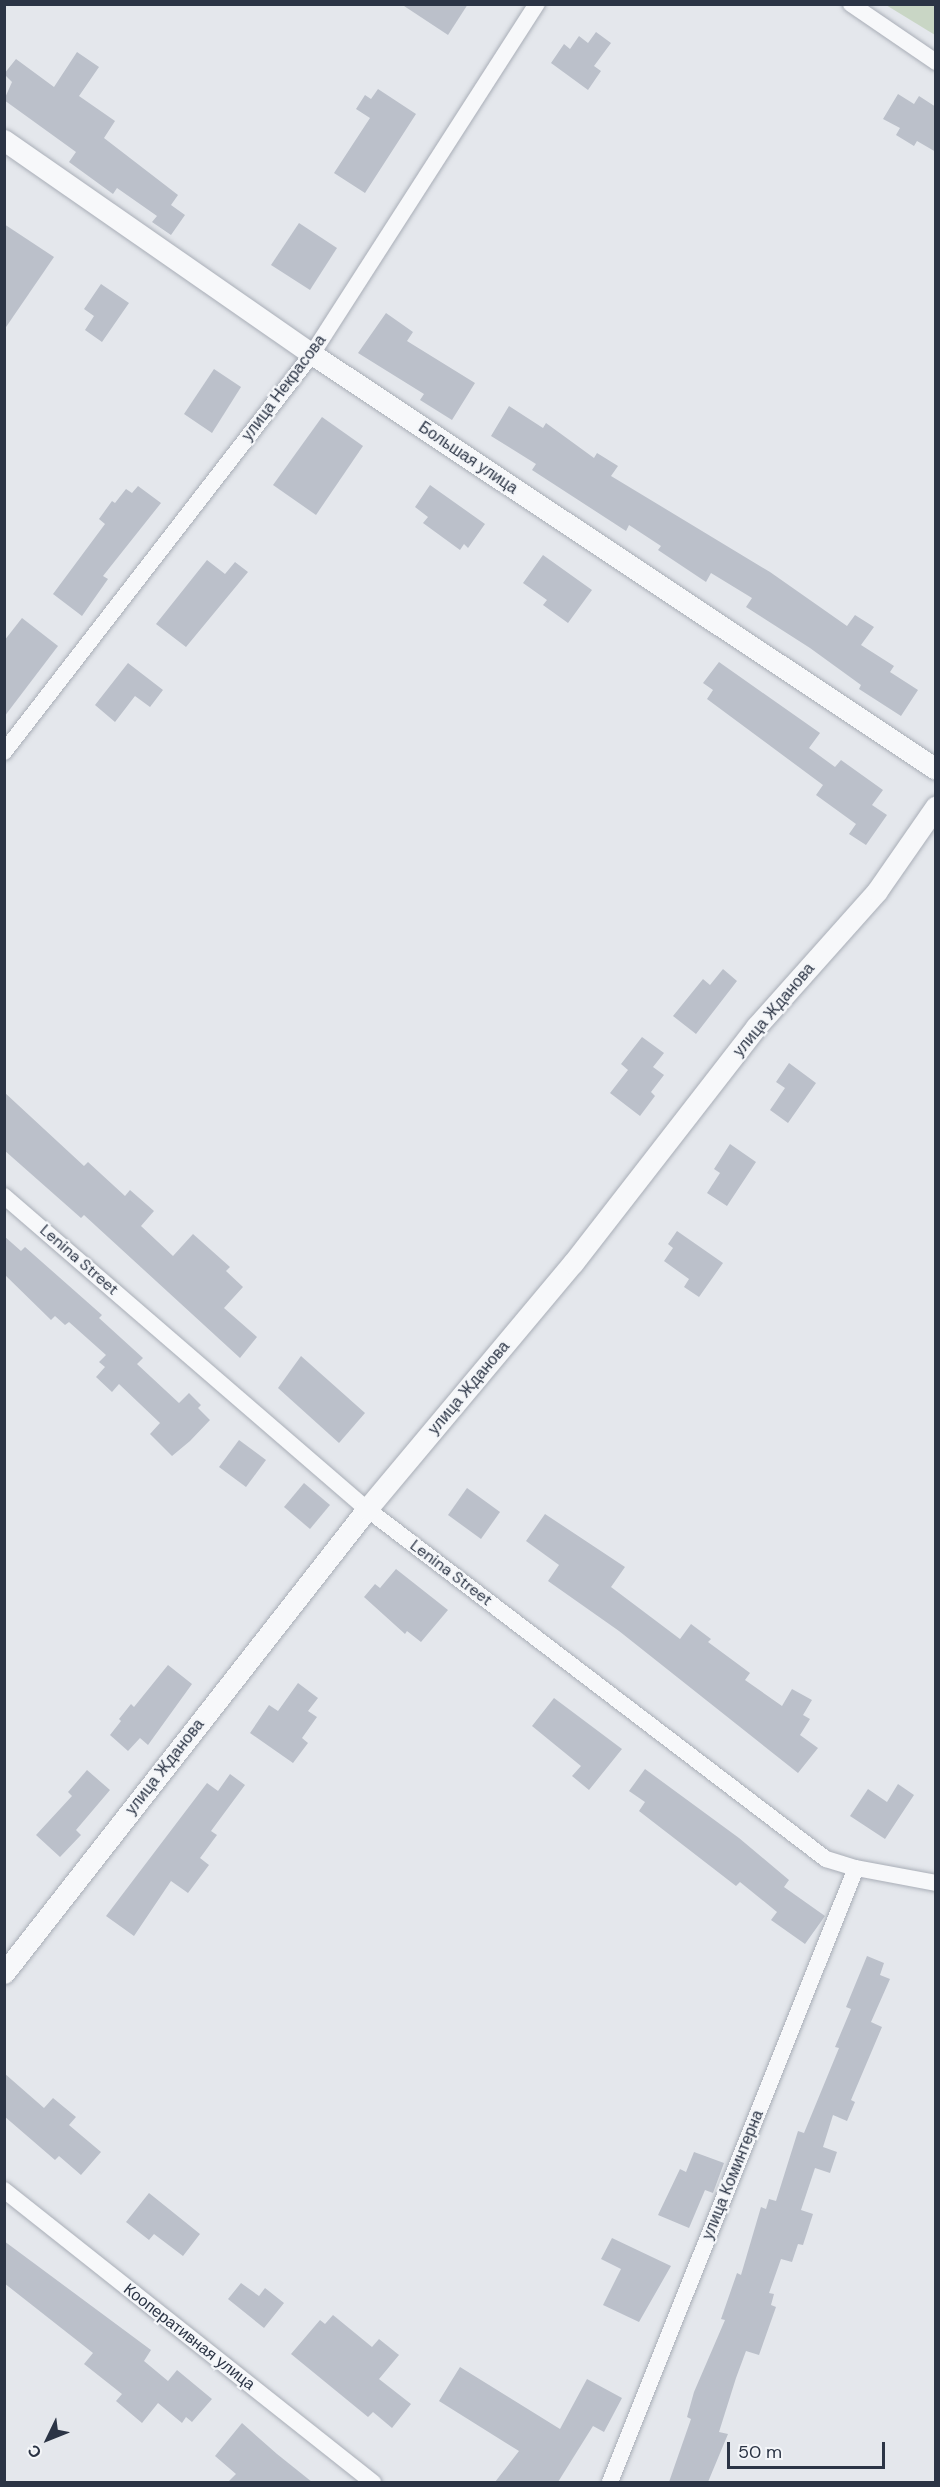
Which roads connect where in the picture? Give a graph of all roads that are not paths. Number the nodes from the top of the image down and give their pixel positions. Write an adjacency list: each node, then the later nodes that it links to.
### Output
1 (537, 4): 5 (street, улица Некрасова)
2 (851, 4): 3 (street)
3 (936, 62)
4 (4, 140): 5 (street, Большая улица)
5 (312, 354): 6 (street, улица Некрасова); 7 (street, Большая улица)
6 (4, 752)
7 (935, 767)
8 (936, 806): 10 (street, улица Жданова)
9 (4, 1196): 10 (street, Lenina Street)
10 (367, 1509): 11 (street, Lenina Street); 13 (street, улица Жданова)
11 (856, 1868): 12 (street, Lenina Street); 16 (street, улица Коминтерна)
12 (936, 1883)
13 (4, 1973)
14 (4, 2190): 15 (street, Кооперативная улица)
15 (373, 2482)
16 (610, 2482)

